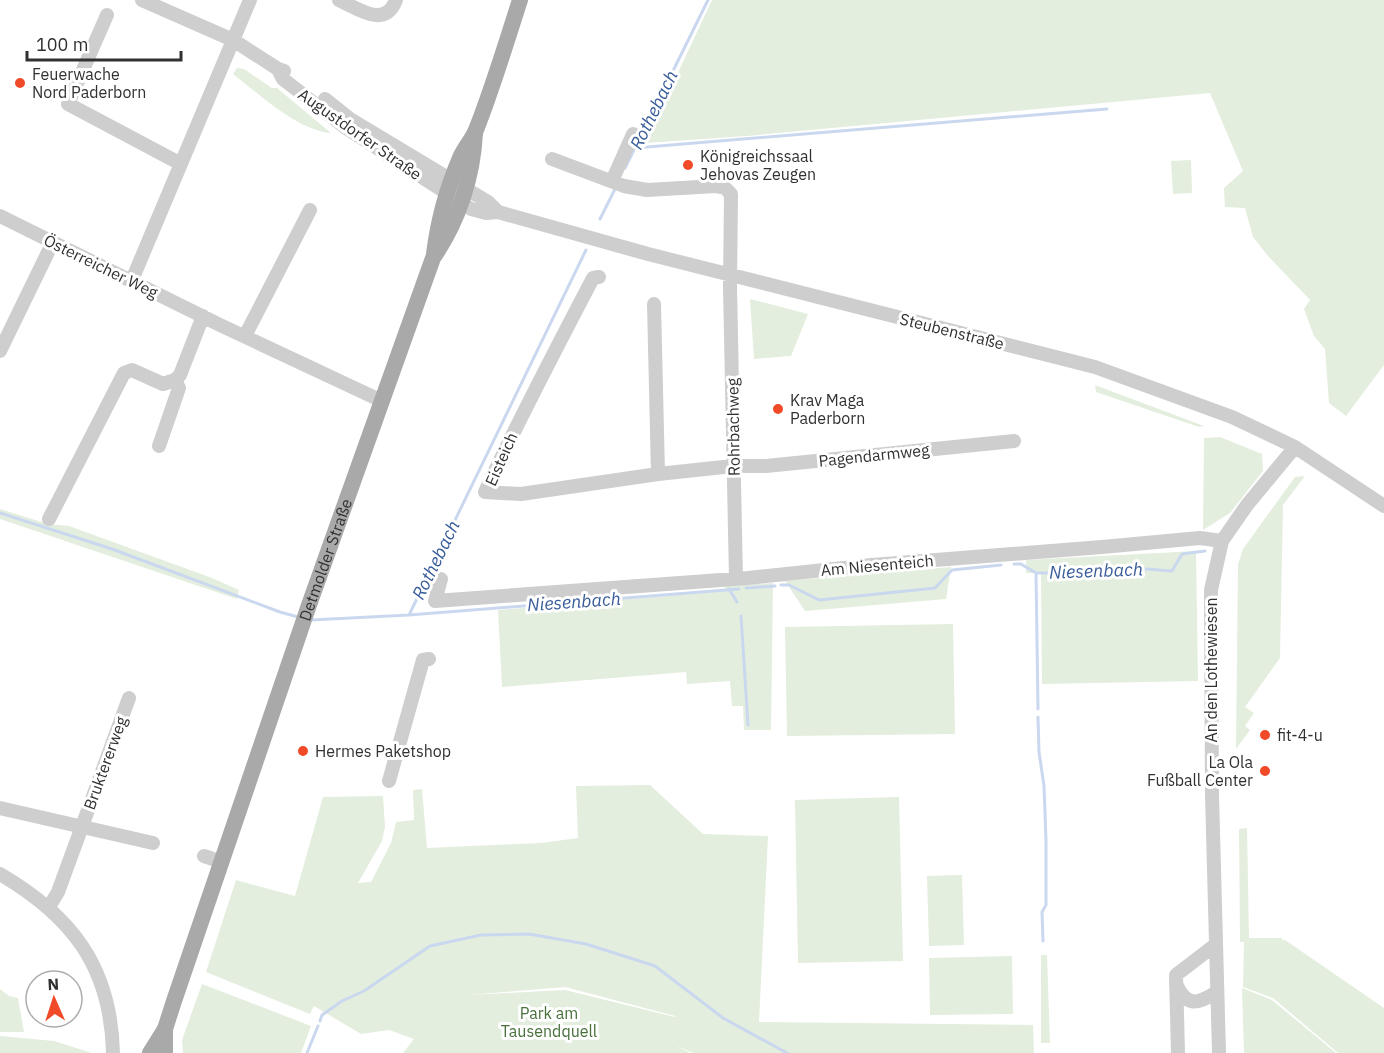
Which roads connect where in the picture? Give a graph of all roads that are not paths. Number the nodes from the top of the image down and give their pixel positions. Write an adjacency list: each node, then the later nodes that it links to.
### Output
1 (142, 0): 7 (street, Augustdorfer Straße)
2 (250, 0): 7 (street)
3 (339, 0): 4 (street)
4 (396, 0)
5 (520, 0): 12 (main road, Detmolder Straße)
6 (107, 15): 10 (street)
7 (233, 40): 10 (street); 12 (street, Augustdorfer Straße)
8 (633, 134): 11 (street)
9 (552, 159): 11 (street, Rohrbachweg)
10 (181, 164): 18 (street)
11 (618, 184): 16 (street, Rohrbachweg)
12 (456, 191): 16 (street, Steubenstraße); 26 (main road, Detmolder Straße)
13 (310, 210): 23 (street)
14 (0, 216): 15 (street, Österreicher Weg)
15 (53, 242): 18 (street, Österreicher Weg); 24 (street)
16 (730, 276): 29 (street, Steubenstraße); 30 (street, Rohrbachweg)
17 (599, 277): 31 (street, Eisteich)
18 (132, 280): 20 (street, Österreicher Weg)
19 (654, 304): 22 (street)
20 (203, 316): 23 (street, Österreicher Weg); 25 (street)
21 (669, 329): 22 (street)
22 (654, 330): 31 (street)
23 (245, 336): 26 (street, Österreicher Weg)
24 (0, 351)
25 (175, 380): 28 (street); 33 (street)
26 (382, 401): 44 (main road, Detmolder Straße)
27 (1014, 441): 30 (street, Pagendarmweg)
28 (159, 446)
29 (1295, 447): 32 (street, Steubenstraße); 34 (street)
30 (734, 466): 31 (street, Eisteich); 36 (street, Rohrbachweg)
31 (658, 474)
32 (1384, 506)
33 (49, 519)
34 (1222, 541): 36 (street, Am Niesenteich); 47 (street, An den Lothewiesen)
35 (441, 579): 36 (street, Am Niesenteich)
36 (736, 579)
37 (429, 660): 39 (street)
38 (129, 698): 41 (street, Bruktererweg)
39 (389, 782)
40 (0, 808): 41 (street, Bruktererweg)
41 (81, 828): 42 (street, Bruktererweg); 46 (street, Bruktererweg)
42 (153, 843)
43 (204, 856): 44 (street)
44 (222, 862): 50 (main road, Detmolder Straße)
45 (0, 874): 46 (street)
46 (49, 907): 51 (street)
47 (1215, 945): 48 (street); 49 (street, An den Lothewiesen)
48 (1175, 982): 49 (street); 54 (street)
49 (1217, 992): 55 (street, An den Lothewiesen)
50 (165, 1029): 52 (main road, Detmolder Straße); 53 (main road, Detmolder Straße)
51 (113, 1053)
52 (150, 1053)
53 (165, 1053)
54 (1178, 1053)
55 (1219, 1053)

